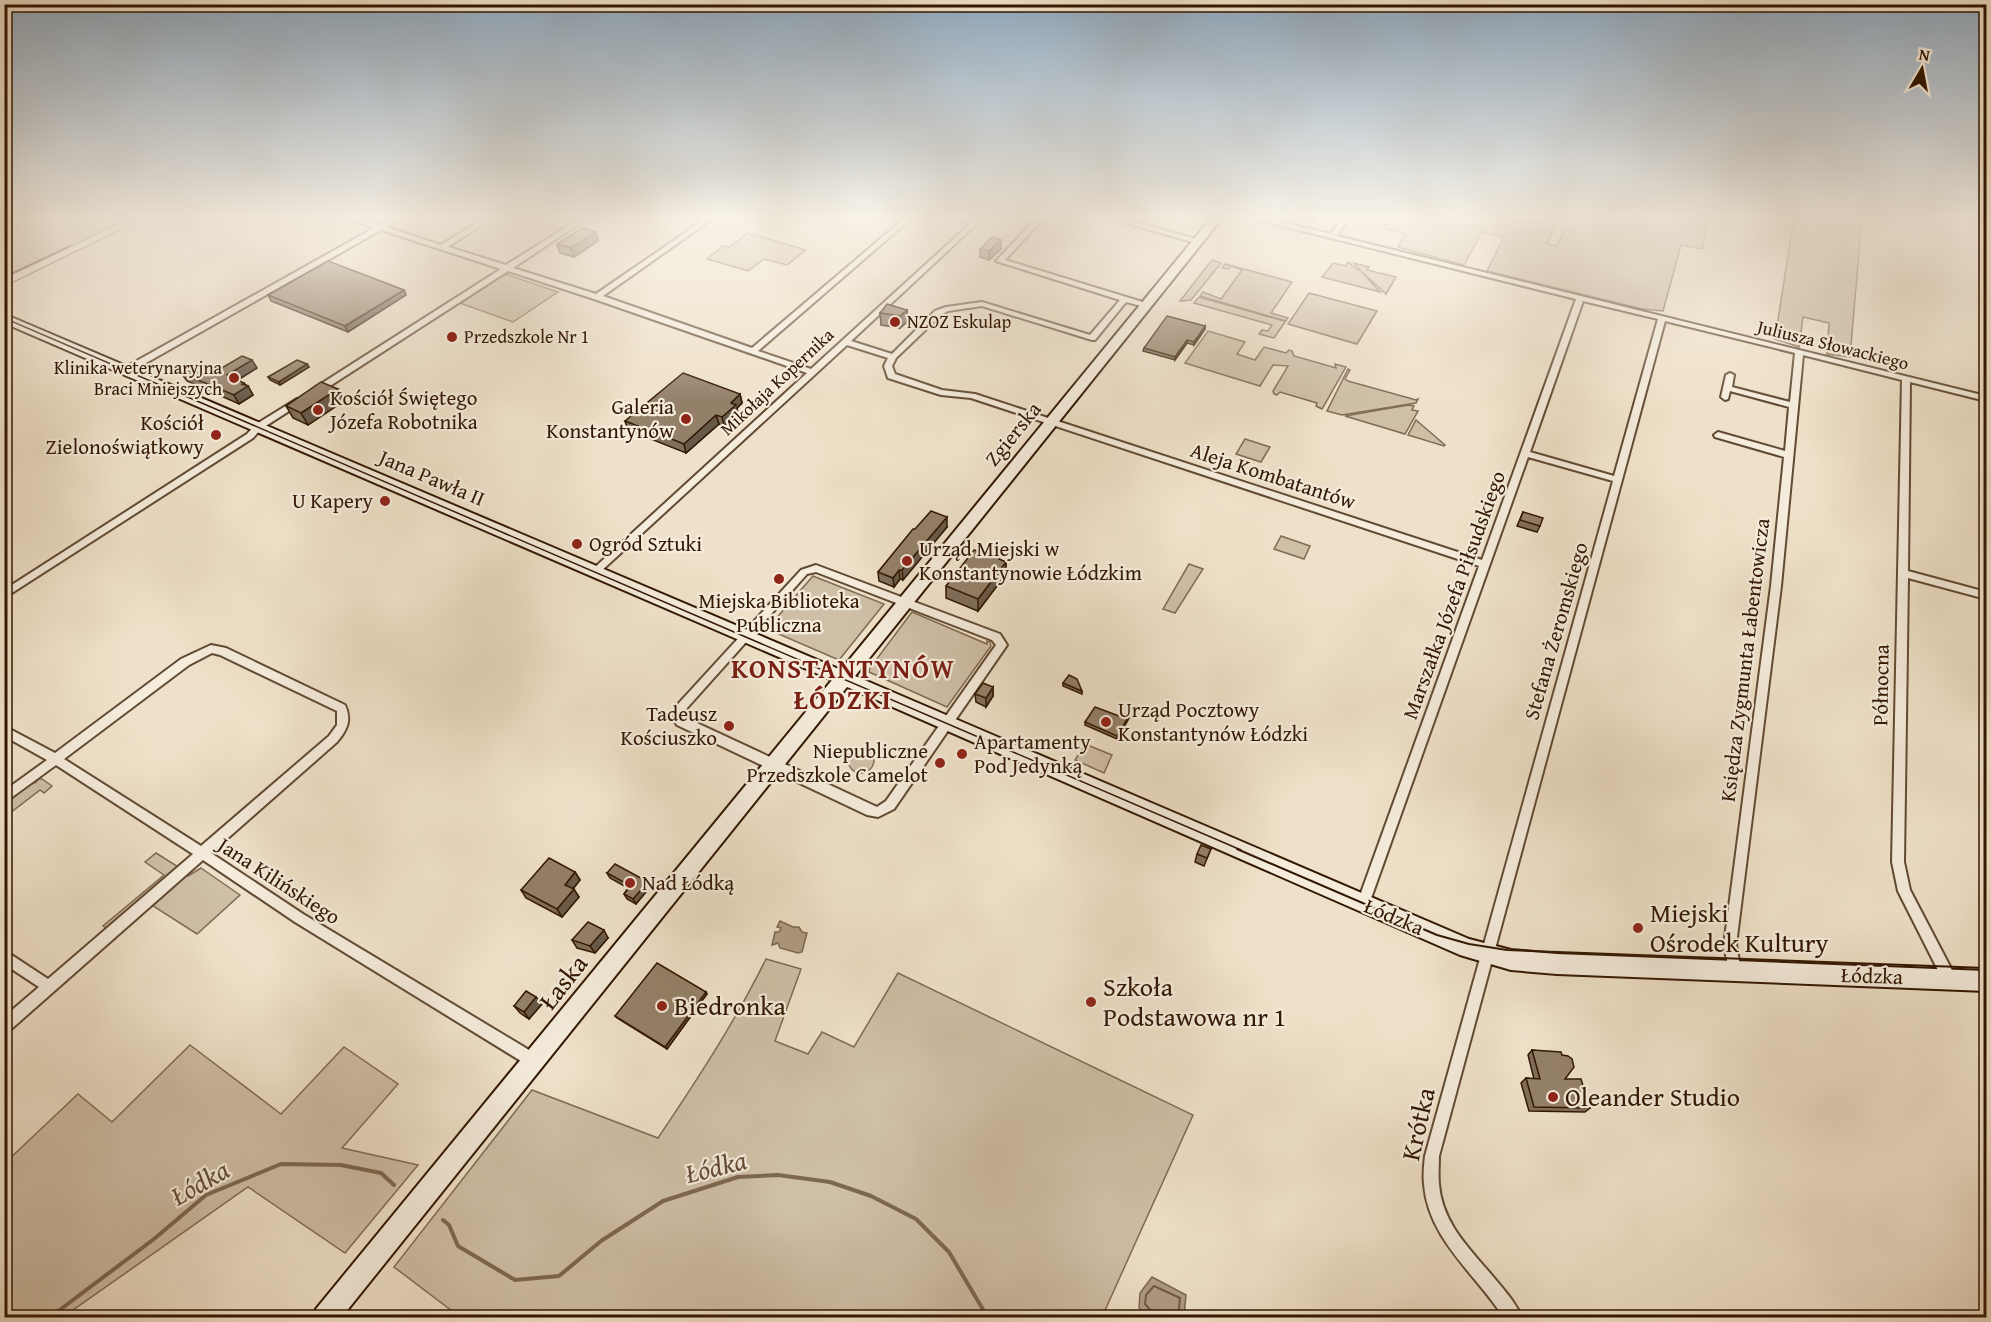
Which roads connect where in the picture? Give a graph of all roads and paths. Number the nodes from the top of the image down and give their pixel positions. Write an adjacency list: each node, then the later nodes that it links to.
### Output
1 (288, 279): 20 (street)
2 (491, 279): 27 (street)
3 (541, 279): 10 (street)
4 (623, 279): 10 (street)
5 (838, 279): 17 (street)
6 (914, 279): 16 (street, Mikołaja Kopernika)
7 (1058, 279): 11 (street)
8 (1168, 279): 13 (main road, Zgierska)
9 (1499, 279): 12 (street, Juliusza Słowackiego)
10 (597, 297): 17 (street)
11 (1125, 299): 13 (street); 19 (street)
12 (1580, 299): 15 (street, Juliusza Słowackiego); 29 (street, Marszałka Józefa Piłsudskiego)
13 (1146, 306): 26 (main road, Zgierska)
14 (4, 318): 20 (main road, Jana Pawła II)
15 (1662, 318): 18 (street, Juliusza Słowackiego); 31 (street, Stefana Żeromskiego)
16 (845, 342): 19 (street); 21 (street, Mikołaja Kopernika)
17 (752, 352): 21 (street)
18 (1799, 352): 23 (street, Juliusza Słowackiego); 25 (street, Księdza Zygmunta Łabentowicza)
19 (892, 357): 26 (street, Aleja Kombatantów)
20 (127, 370): 27 (main road, Jana Pawła II)
21 (812, 372): 33 (street, Mikołaja Kopernika)
22 (1730, 375): 25 (street)
23 (1906, 379): 24 (street, Juliusza Słowackiego); 34 (street, Północna)
24 (1986, 398)
25 (1794, 406): 30 (street, Księdza Zygmunta Łabentowicza)
26 (1052, 422): 32 (street, Aleja Kombatantów); 37 (main road, Zgierska)
27 (258, 428): 33 (main road, Jana Pawła II); 35 (street)
28 (1716, 446): 30 (street)
29 (1524, 453): 31 (street); 32 (street, Marszałka Józefa Piłsudskiego)
30 (1788, 455): 49 (street, Księdza Zygmunta Łabentowicza)
31 (1618, 480): 47 (street, Stefana Żeromskiego)
32 (1483, 564): 46 (street, Marszałka Józefa Piłsudskiego)
33 (596, 571): 38 (main road, Jana Pawła II)
34 (1903, 573): 36 (street); 50 (street, Północna)
35 (4, 595)
36 (1986, 595)
37 (906, 602): 38 (street); 39 (main road, Zgierska); 40 (street)
38 (746, 636): 39 (main road, Jana Pawła II); 43 (street)
39 (843, 679): 40 (main road, Łódzka); 43 (main road, Łaska)
40 (947, 723): 43 (street); 46 (main road, Łódzka)
41 (4, 730): 42 (street, Jana Kilińskiego)
42 (55, 759): 44 (street); 45 (street, Jana Kilińskiego); 45 (street)
43 (772, 765): 54 (main road, Łaska)
44 (4, 798)
45 (203, 853): 52 (street); 54 (street, Jana Kilińskiego)
46 (1363, 904): 47 (main road, Łódzka)
47 (1487, 954): 49 (main road, Łódzka); 56 (street, Krótka)
48 (4, 956): 52 (street)
49 (1735, 971): 50 (main road, Łódzka)
50 (1950, 980): 51 (main road, Łódzka)
51 (1986, 981)
52 (49, 987): 53 (street)
53 (4, 1026)
54 (534, 1061): 55 (main road, Łaska)
55 (325, 1317)
56 (1514, 1317)

